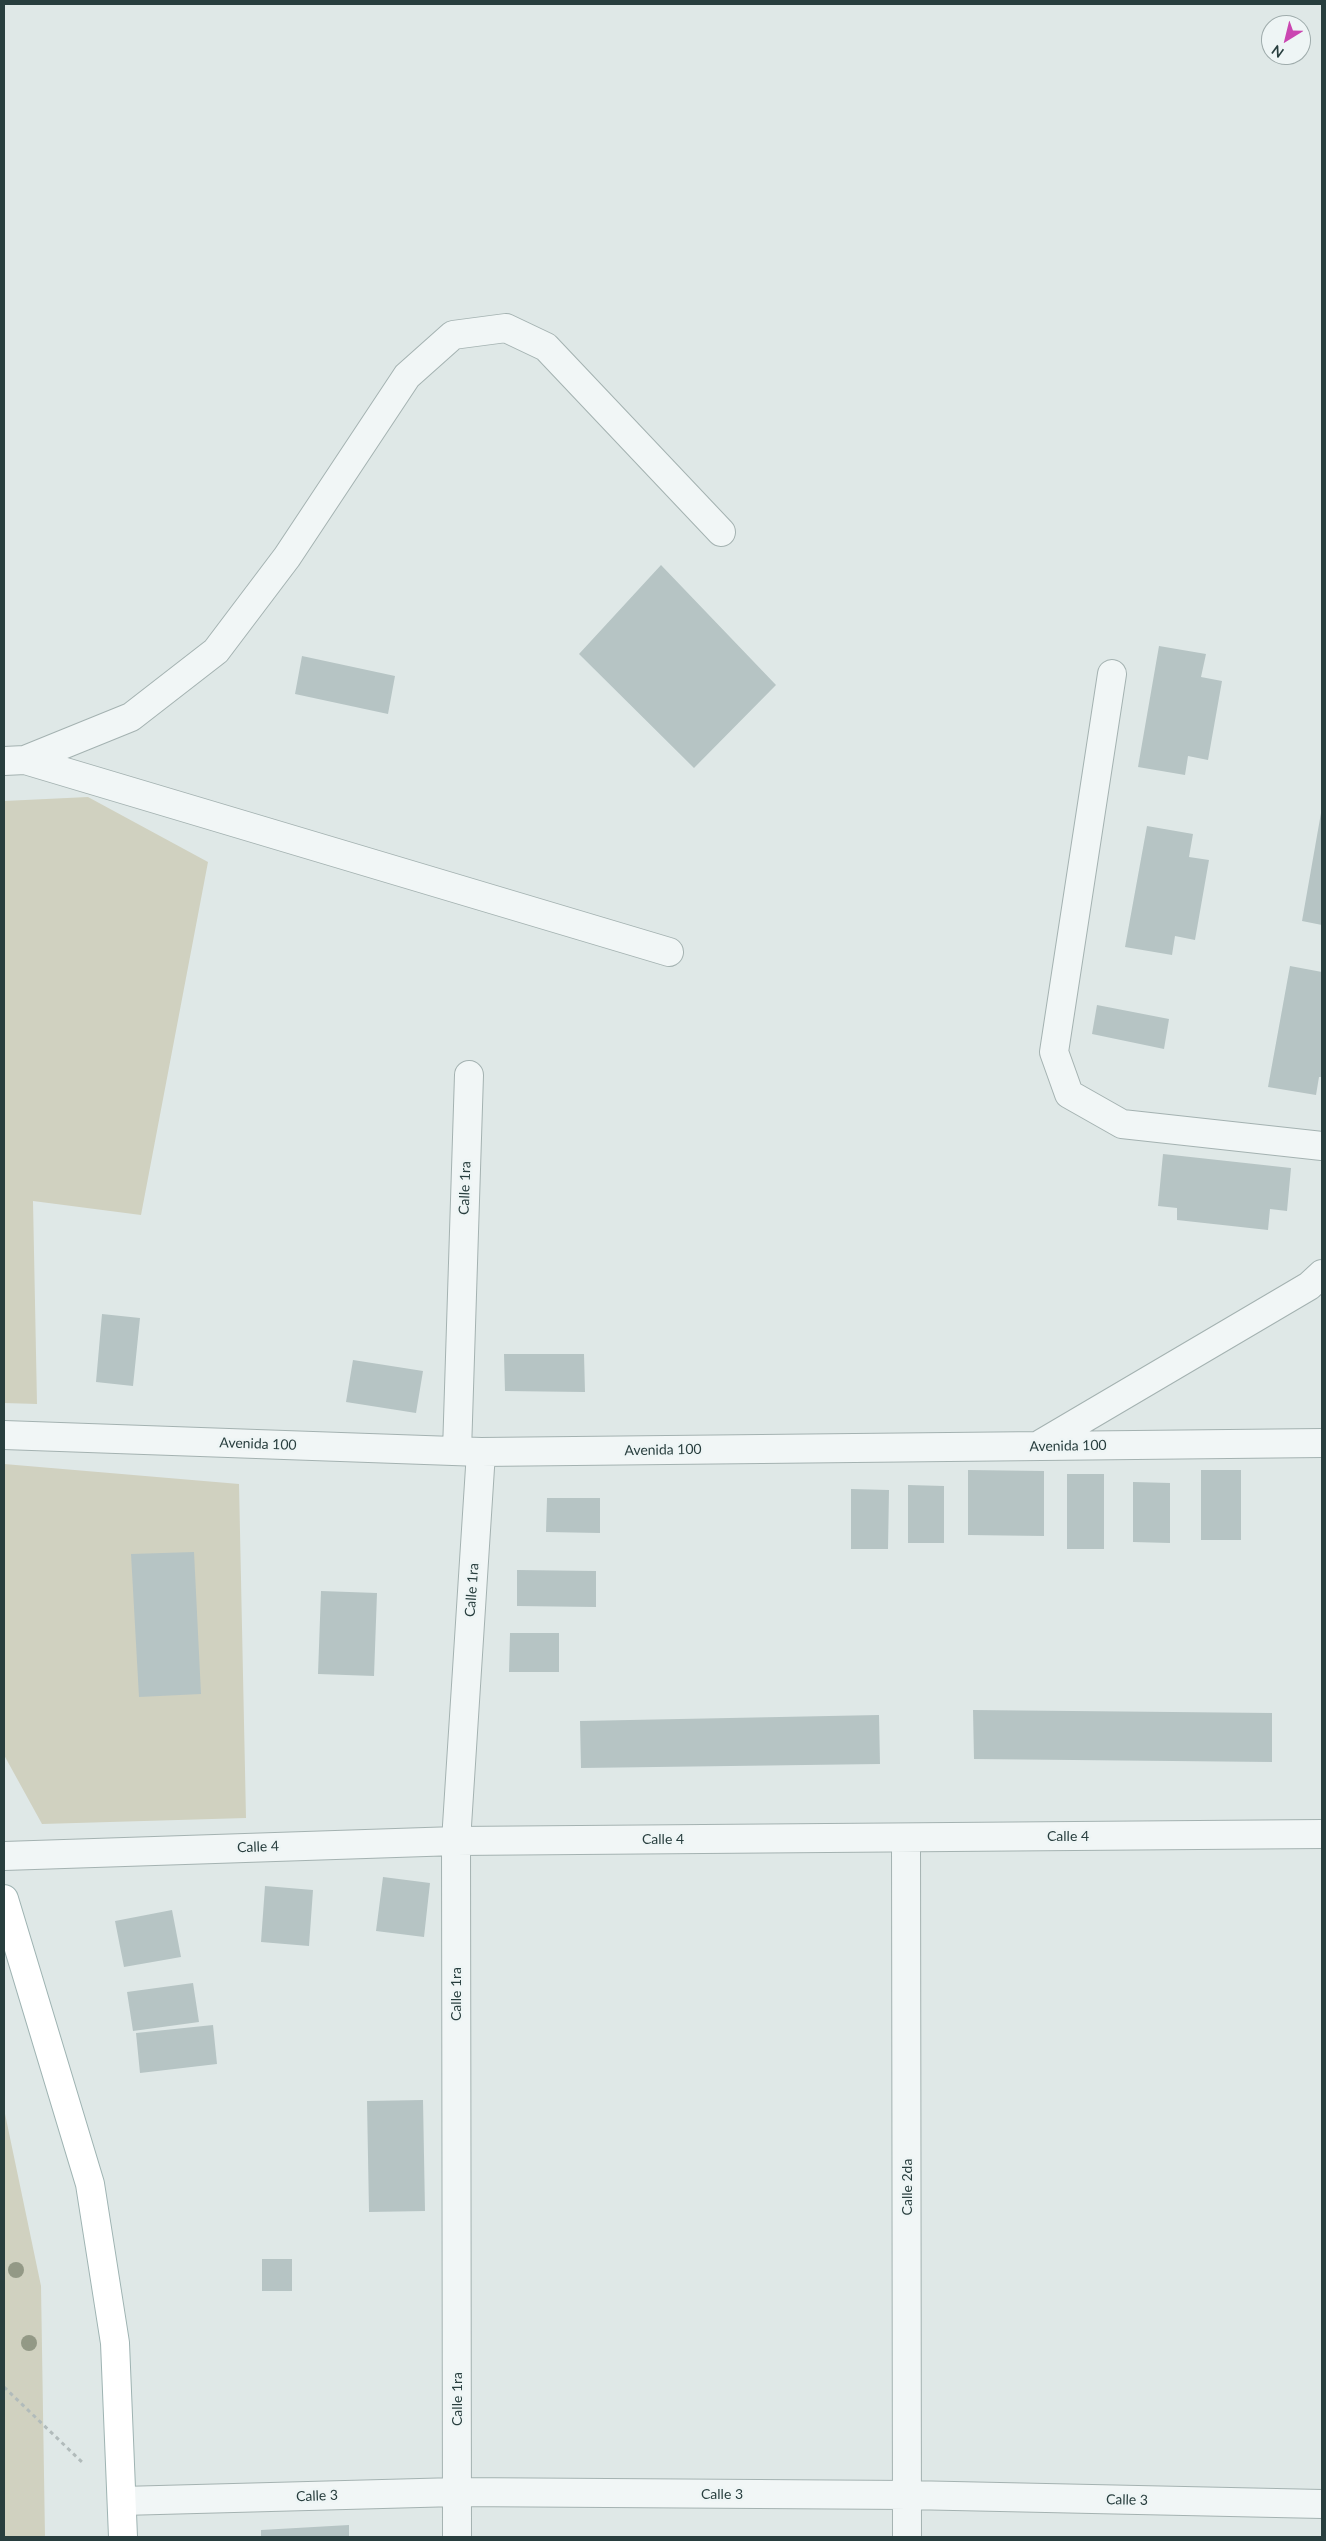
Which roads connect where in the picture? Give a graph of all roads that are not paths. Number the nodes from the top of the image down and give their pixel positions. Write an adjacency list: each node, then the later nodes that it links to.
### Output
1 (721, 532): 3 (street)
2 (1112, 674): 6 (street)
3 (14, 761): 4 (street)
4 (669, 952)
5 (469, 1075): 11 (street, Calle 1ra)
6 (1322, 1146)
7 (1322, 1274): 10 (street)
8 (4, 1435): 11 (street, Avenida 100)
9 (1322, 1443): 10 (street, Avenida 100)
10 (1038, 1446): 11 (street, Avenida 100)
11 (469, 1452): 14 (street, Calle 1ra)
12 (1322, 1834): 13 (street, Calle 4)
13 (906, 1838): 14 (street, Calle 4); 18 (street, Calle 2da)
14 (456, 1840): 15 (street, Calle 4); 17 (street, Calle 1ra)
15 (4, 1856)
16 (4, 1900): 19 (main road)
17 (457, 2492): 18 (street, Calle 3); 19 (street, Calle 3); 22 (street, Calle 1ra)
18 (908, 2495): 20 (street, Calle 3); 23 (street, Calle 2da)
19 (122, 2501): 21 (main road)
20 (1322, 2504)
21 (123, 2537)
22 (457, 2537)
23 (907, 2537)

